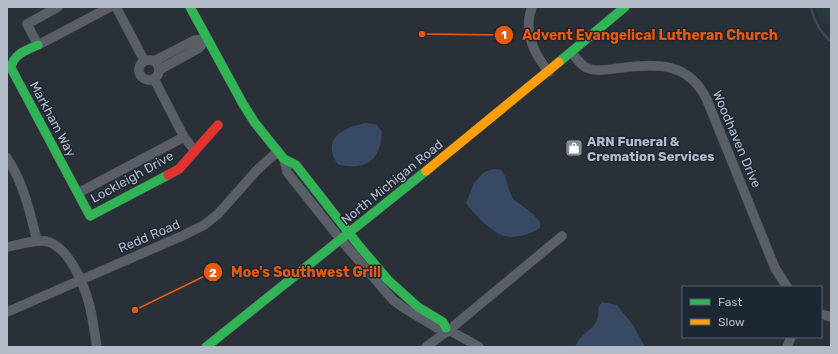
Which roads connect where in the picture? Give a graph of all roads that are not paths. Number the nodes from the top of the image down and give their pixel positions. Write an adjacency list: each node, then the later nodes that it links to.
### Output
1 (58, 7): 8 (street)
2 (110, 7): 8 (street)
3 (116, 7): 10 (street)
4 (190, 7): 7 (street)
5 (532, 7): 13 (street)
6 (625, 7): 9 (street, North Michigan Road)
7 (207, 39): 11 (street); 12 (street); 18 (street)
8 (38, 45): 21 (street, Markham Way)
9 (572, 53): 13 (street, North Michigan Road); 29 (street, Woodhaven Drive)
10 (144, 60): 11 (street); 14 (street)
11 (154, 61): 12 (street)
12 (159, 70): 14 (street)
13 (549, 72): 23 (street, North Michigan Road)
14 (154, 79): 16 (street)
15 (218, 125): 17 (street, Lockleigh Drive)
16 (184, 137): 17 (street); 21 (street, Lockleigh Drive)
17 (195, 151): 22 (street, Lockleigh Drive)
18 (278, 151): 20 (street); 28 (street, Redd Road)
19 (7, 158): 26 (street)
20 (284, 159): 23 (street); 25 (street)
21 (78, 193): 22 (street, Markham Way)
22 (90, 216)
23 (350, 233): 25 (street, North Michigan Road); 31 (street)
24 (562, 236): 31 (street)
25 (340, 240): 31 (street); 33 (street, North Michigan Road)
26 (38, 241): 27 (street); 28 (street)
27 (7, 247)
28 (80, 280): 30 (street, Redd Road); 32 (street)
29 (786, 286)
30 (7, 312)
31 (447, 329): 34 (street); 35 (street)
32 (97, 347)
33 (206, 347)
34 (426, 347)
35 (479, 347)

